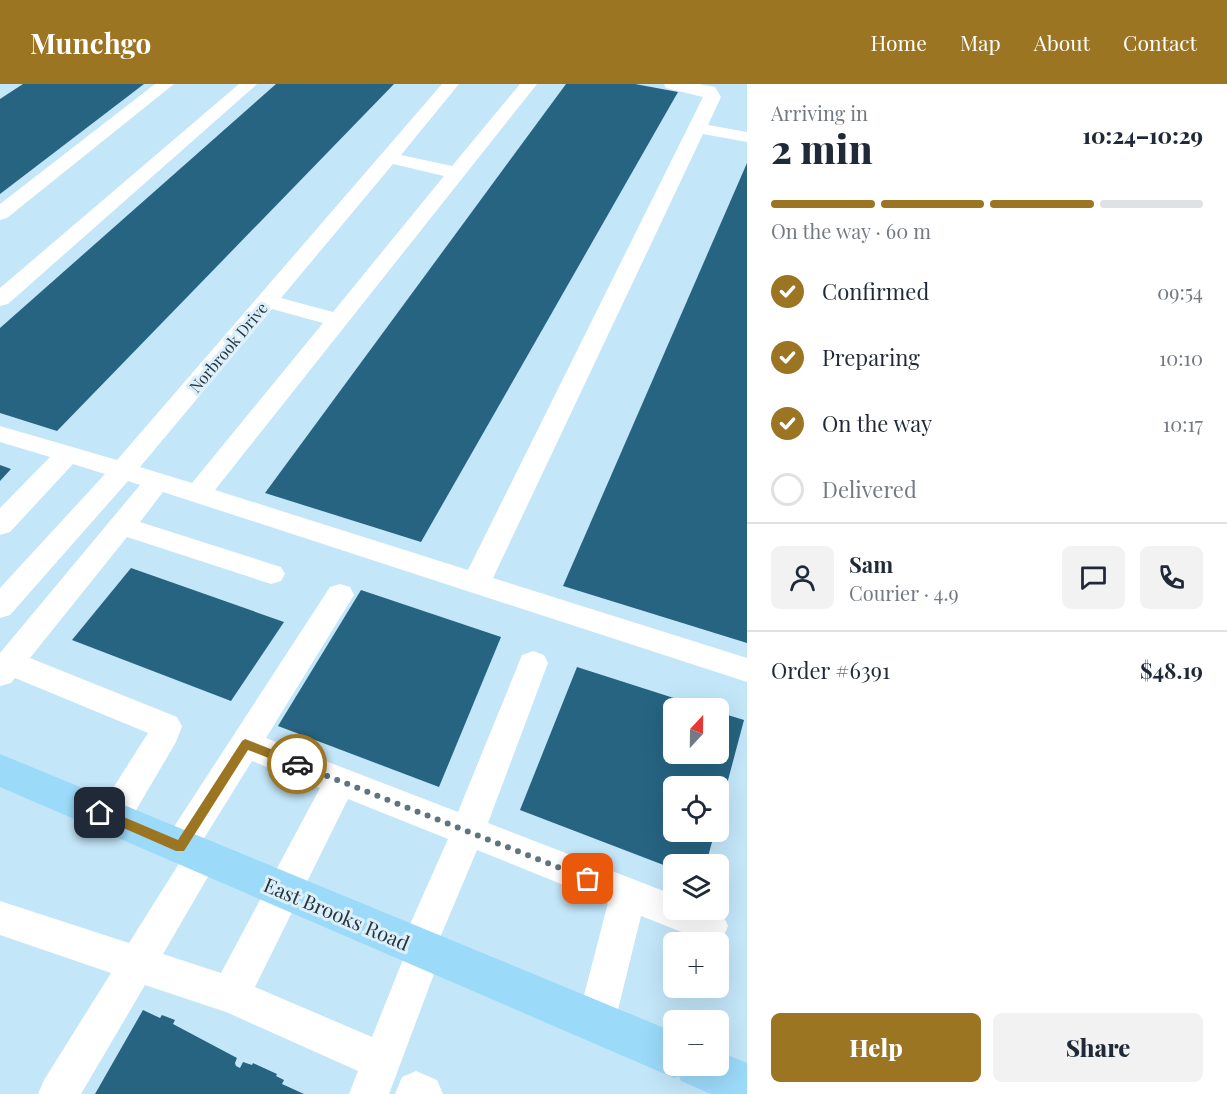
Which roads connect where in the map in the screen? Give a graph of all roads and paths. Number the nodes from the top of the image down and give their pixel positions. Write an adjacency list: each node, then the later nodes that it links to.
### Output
1 (166, 84): 10 (street)
2 (249, 84): 11 (street)
3 (451, 84): 8 (street, Norbrook Drive)
4 (529, 84): 9 (street)
5 (672, 84): 6 (street)
6 (697, 128): 7 (street); 22 (street)
7 (747, 137)
8 (388, 158): 9 (street); 12 (street, Norbrook Drive)
9 (457, 173): 13 (street)
10 (0, 214)
11 (0, 299)
12 (267, 301): 13 (street); 16 (street, Norbrook Drive)
13 (338, 320): 18 (street)
14 (0, 434): 15 (street)
15 (68, 454): 16 (street); 19 (street)
16 (123, 470): 17 (street); 24 (street, Norbrook Drive)
17 (158, 481): 18 (street); 20 (street)
18 (198, 494): 22 (street)
19 (0, 525)
20 (122, 526): 21 (street); 26 (street)
21 (271, 574)
22 (476, 583): 27 (street)
23 (339, 595): 28 (street)
24 (0, 607)
25 (533, 663): 32 (street)
26 (5, 668): 31 (street)
27 (747, 670)
28 (245, 744): 30 (street); 33 (street)
29 (1, 773): 31 (main road, East Brooks Road)
30 (340, 781): 32 (street); 34 (street)
31 (113, 818): 33 (main road, East Brooks Road)
32 (468, 831): 35 (street); 38 (street)
33 (192, 852): 34 (main road, East Brooks Road); 39 (street)
34 (286, 891): 38 (main road, East Brooks Road); 40 (street)
35 (628, 894): 37 (street); 41 (street)
36 (0, 918): 39 (street)
37 (710, 926)
38 (421, 948): 41 (main road, East Brooks Road); 44 (street)
39 (137, 965): 40 (street); 46 (street)
40 (230, 995): 44 (street)
41 (596, 1022): 42 (main road, East Brooks Road)
42 (663, 1050)
43 (723, 1076): 45 (main road)
44 (375, 1077)
45 (747, 1086)
46 (58, 1094)
47 (415, 1094): 48 (street)
48 (423, 1094)

